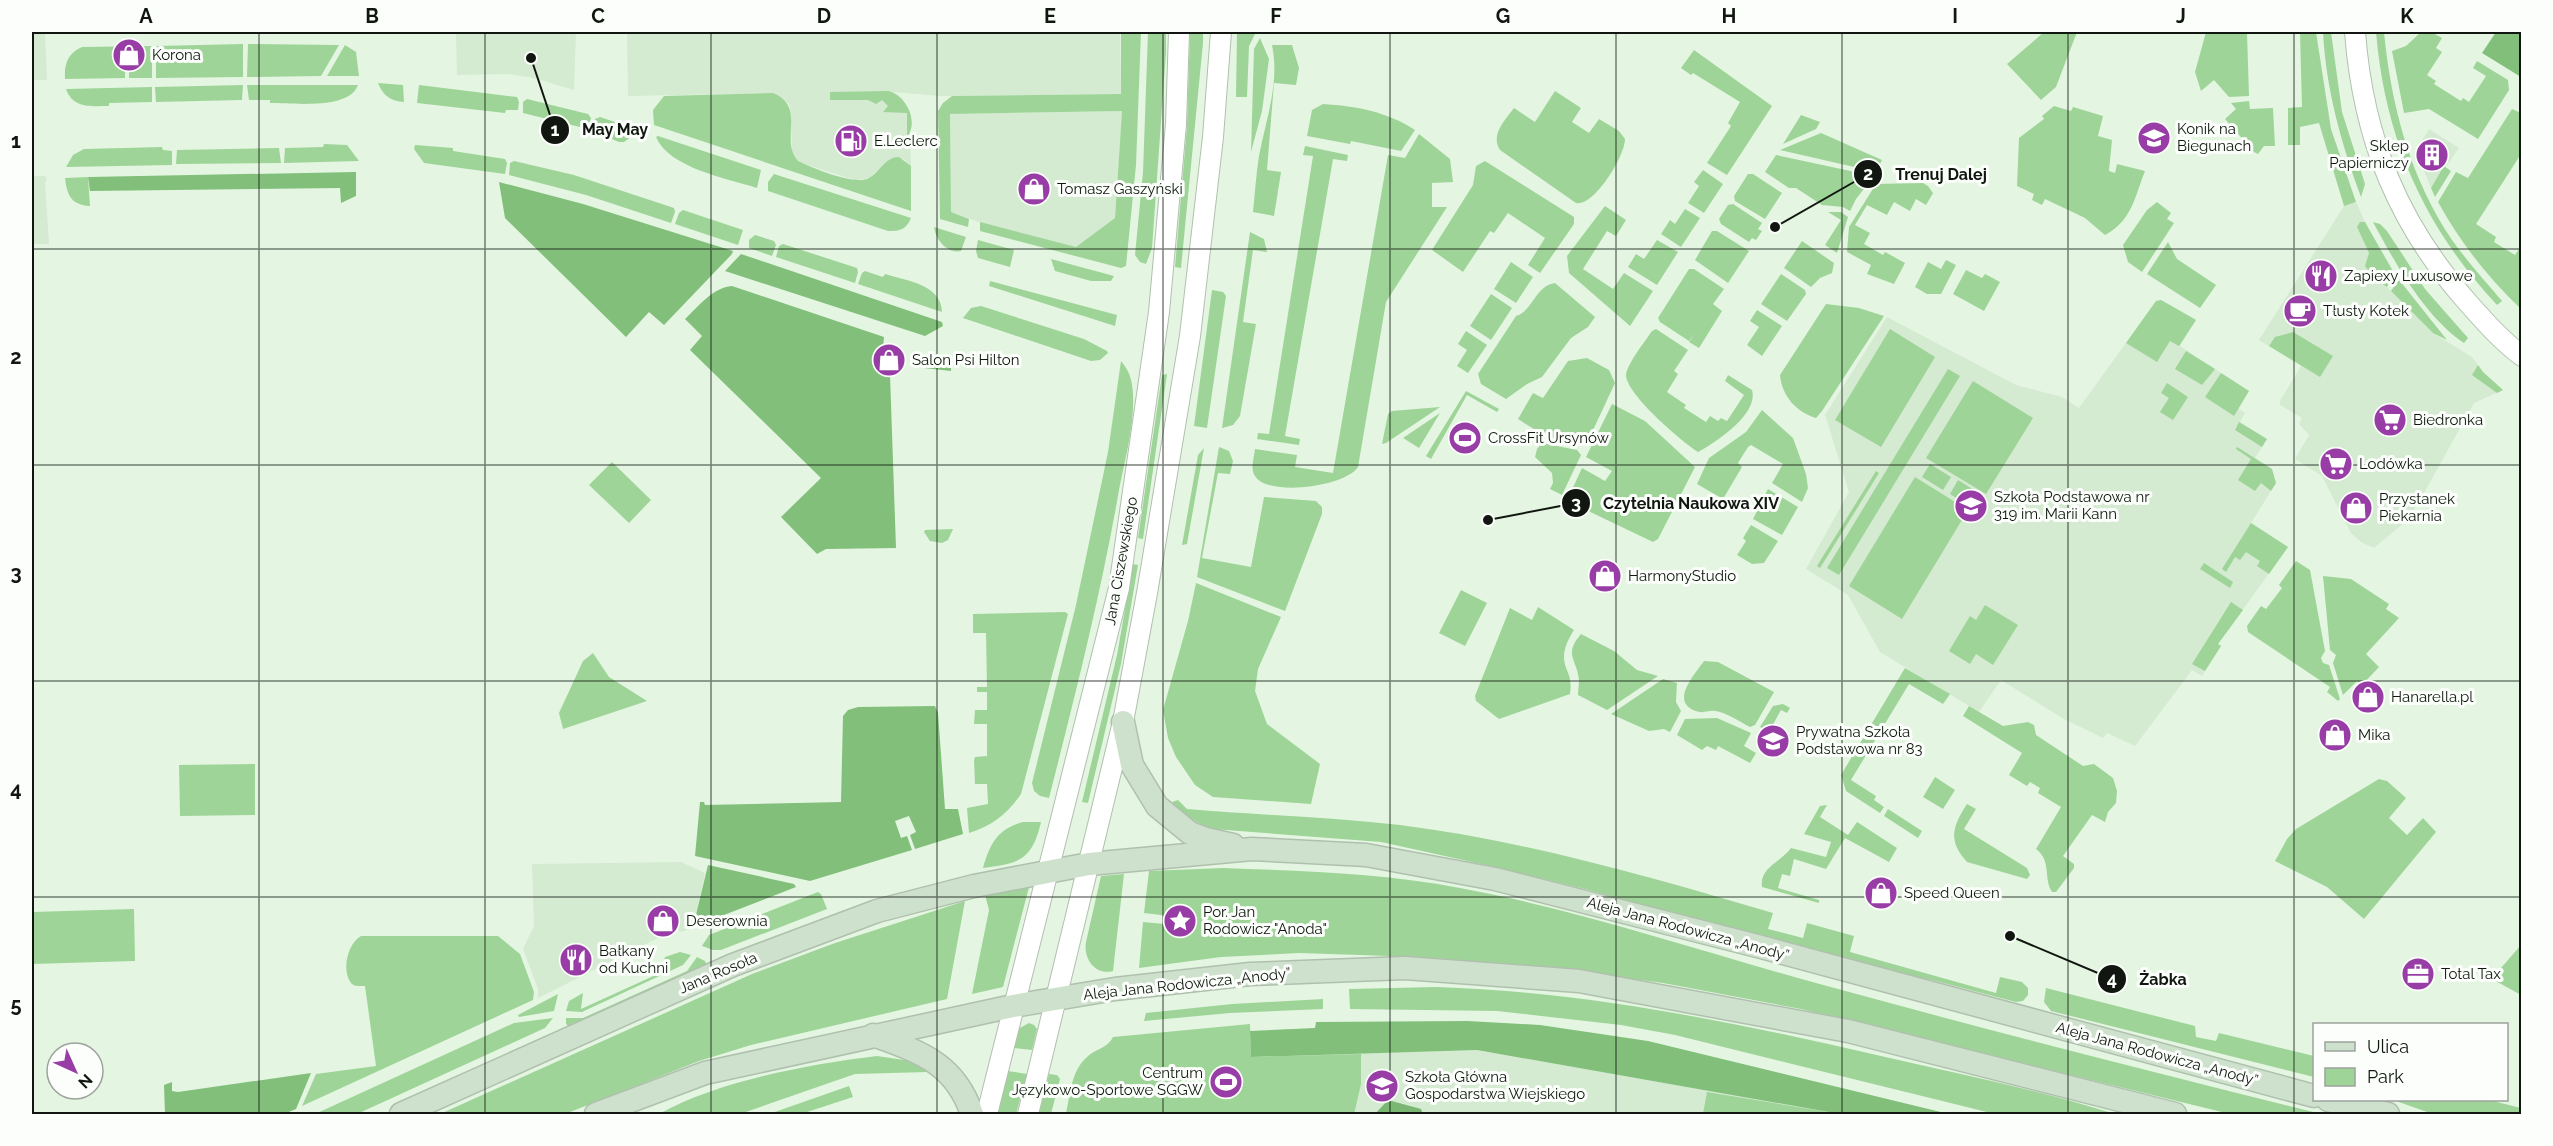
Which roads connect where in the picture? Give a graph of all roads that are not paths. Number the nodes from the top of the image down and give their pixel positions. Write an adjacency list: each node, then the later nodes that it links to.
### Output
1 (1179, 32): 8 (street, Jana Ciszewskiego)
2 (1221, 32): 5 (street, Jana Ciszewskiego)
3 (2355, 32): 4 (street)
4 (2522, 356)
5 (1124, 722): 6 (main road); 7 (street, Jana Ciszewskiego)
6 (1252, 849): 7 (main road, Aleja Jana Rodowicza „Anody”); 12 (main road, Aleja Jana Rodowicza „Anody”)
7 (1089, 864): 8 (main road, Aleja Jana Rodowicza „Anody”); 9 (street, Jana Ciszewskiego)
8 (1049, 870): 10 (street, Jana Ciszewskiego); 14 (main road, Jana Rosoła)
9 (1056, 999): 10 (main road, Aleja Jana Rodowicza „Anody”); 18 (street, Jana Ciszewskiego); 19 (main road, Aleja Jana Rodowicza „Anody”)
10 (1013, 1006): 11 (main road); 17 (street, Jana Ciszewskiego)
11 (873, 1035): 15 (main road); 16 (main road)
12 (2313, 1096)
13 (2332, 1101): 20 (main road)
14 (401, 1114)
15 (596, 1114)
16 (972, 1114)
17 (987, 1114)
18 (1028, 1114)
19 (2175, 1114)
20 (2388, 1114)

